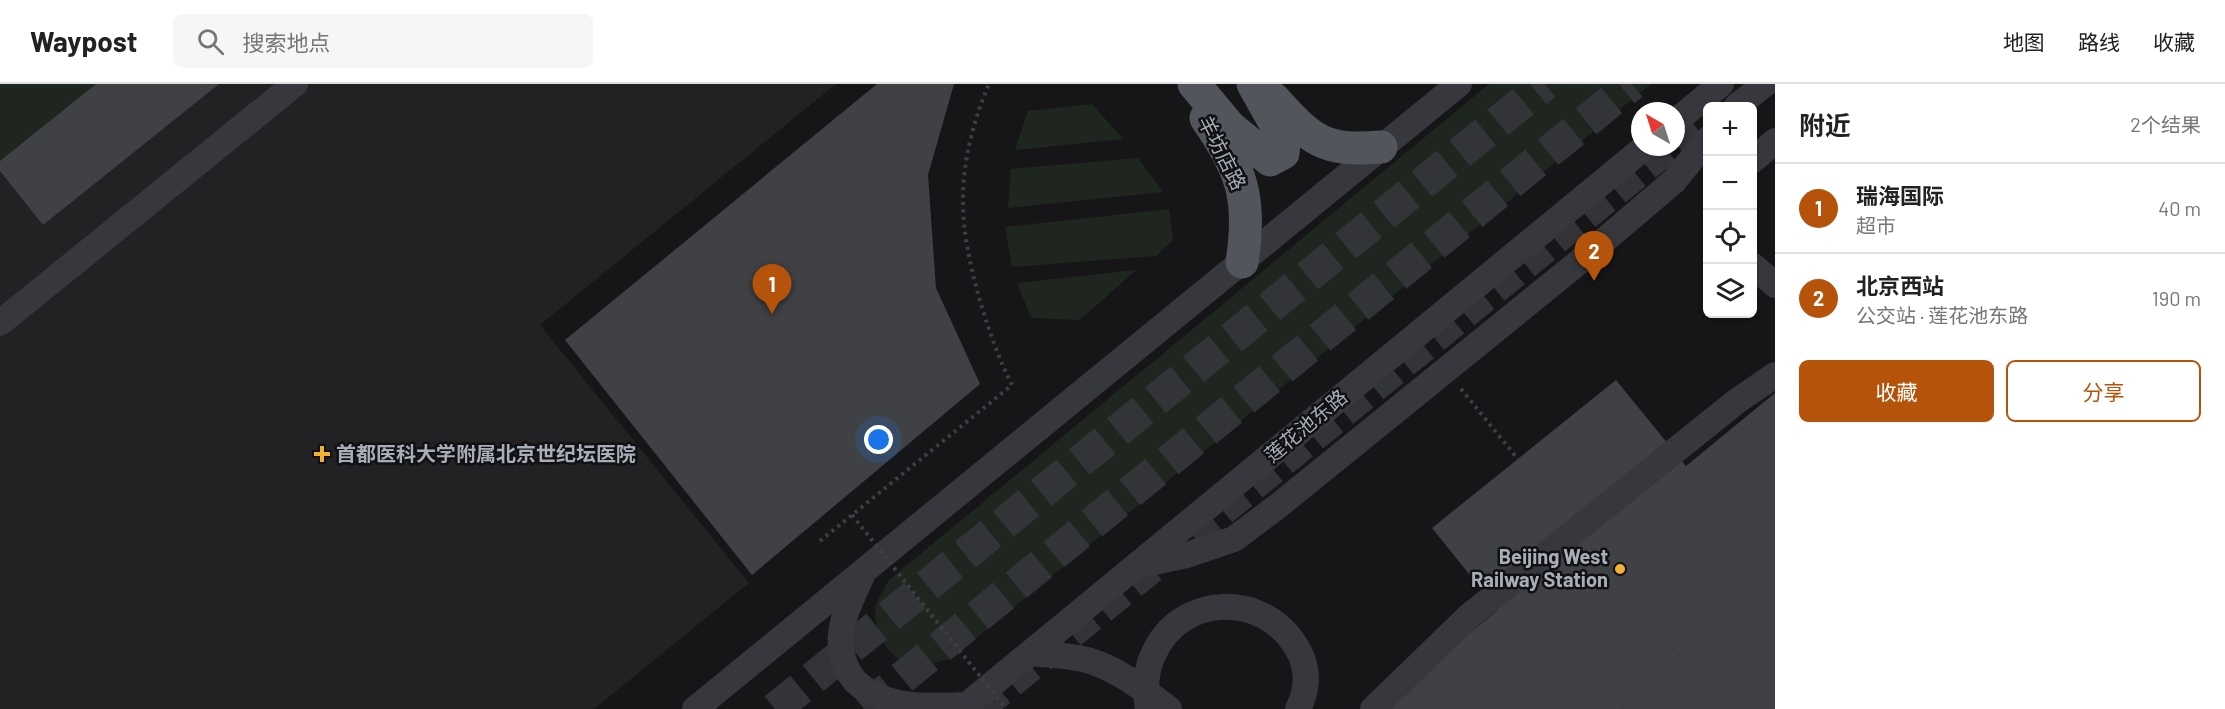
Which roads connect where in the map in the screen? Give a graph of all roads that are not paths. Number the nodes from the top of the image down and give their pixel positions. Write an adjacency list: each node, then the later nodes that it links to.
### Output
1 (295, 84): 19 (street)
2 (1183, 84): 16 (main road, 羊坊店路)
3 (1194, 84): 4 (main road)
4 (1253, 84)
5 (1261, 84): 13 (main road)
6 (1459, 84): 13 (street)
7 (1721, 84): 10 (street)
8 (1765, 84): 9 (street)
9 (1742, 102)
10 (1685, 114)
11 (1775, 141): 15 (street)
12 (1703, 144): 21 (street)
13 (1365, 148): 16 (street)
14 (1634, 156): 21 (street, 莲花池东路)
15 (1757, 157)
16 (1242, 262): 22 (street)
17 (1757, 269): 18 (street)
18 (1775, 285)
19 (0, 323)
20 (1775, 375): 29 (street, bridge)
21 (1137, 566): 23 (street, 莲花池东路)
22 (864, 570): 24 (street); 25 (street)
23 (1030, 653): 24 (street, 莲花池东路); 27 (street)
24 (964, 707)
25 (695, 709)
26 (1148, 709): 28 (street, bridge)
27 (1169, 709)
28 (1298, 709)
29 (1373, 709)

